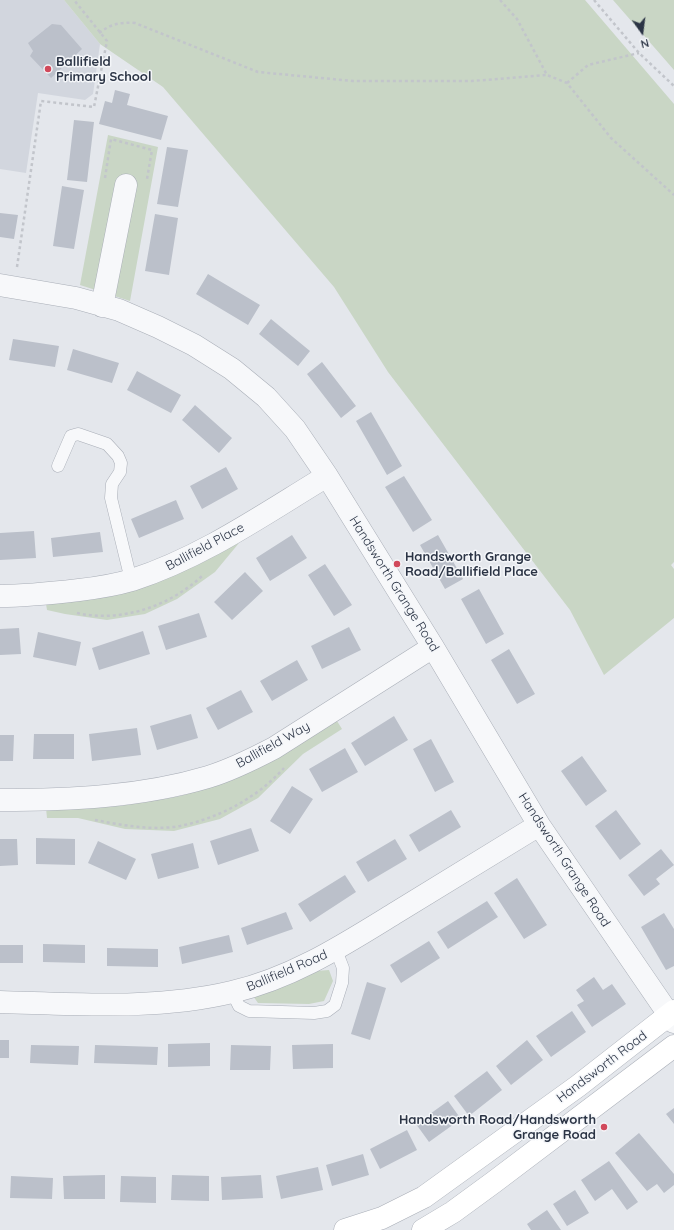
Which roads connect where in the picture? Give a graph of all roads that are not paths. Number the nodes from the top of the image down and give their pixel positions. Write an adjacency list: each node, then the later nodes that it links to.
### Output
1 (126, 185): 3 (street)
2 (7, 286): 3 (street, Handsworth Grange Road)
3 (102, 306): 5 (street, Handsworth Grange Road)
4 (58, 466): 6 (lane)
5 (327, 476): 6 (street, Ballifield Place); 8 (street, Handsworth Grange Road)
6 (131, 580): 7 (street, Ballifield Place)
7 (0, 596)
8 (432, 647): 9 (street, Ballifield Way); 10 (street, Handsworth Grange Road)
9 (0, 800)
10 (539, 825): 11 (street, Ballifield Road); 14 (street, Handsworth Grange Road)
11 (336, 950): 12 (street, Ballifield Road); 12 (lane)
12 (232, 992): 13 (street, Ballifield Road)
13 (0, 1002)
14 (672, 1016): 16 (main road, Handsworth Road)
15 (674, 1046): 17 (main road, Handsworth Road)
16 (345, 1230)
17 (423, 1230)

